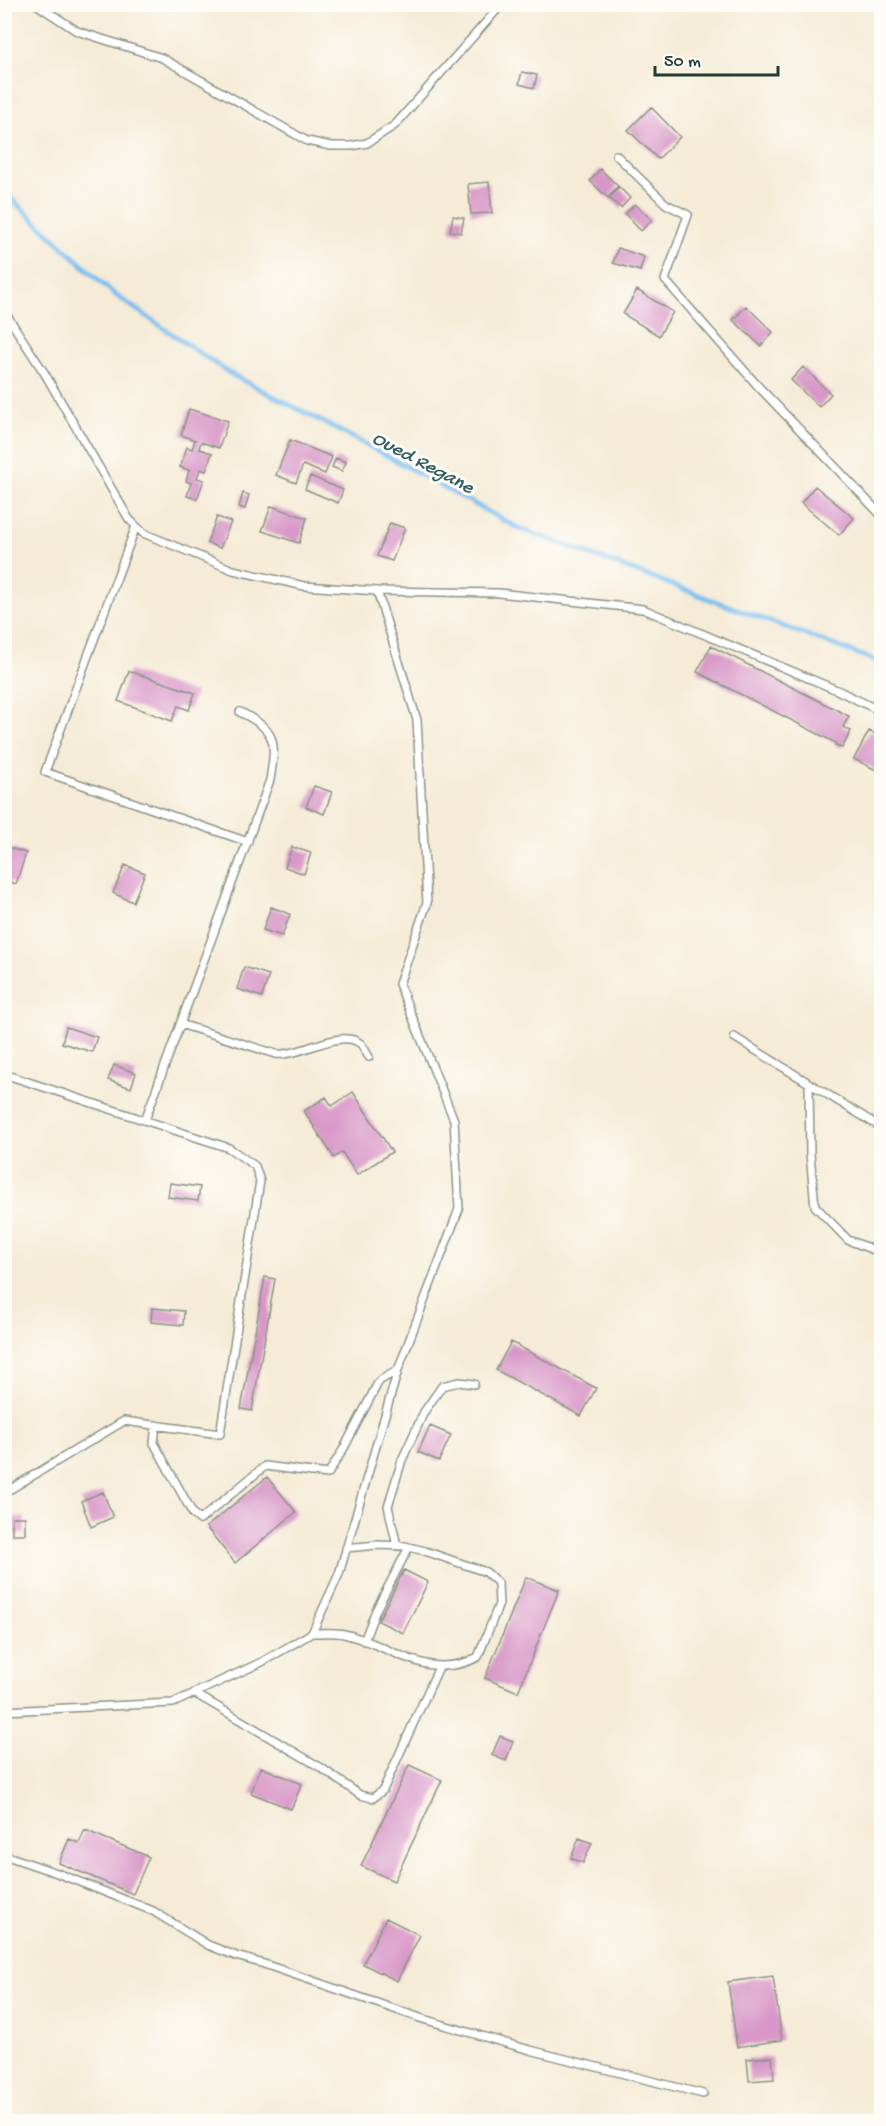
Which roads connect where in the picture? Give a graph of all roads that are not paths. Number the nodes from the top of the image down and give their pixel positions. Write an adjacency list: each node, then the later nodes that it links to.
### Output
1 (36, 4): 2 (lane)
2 (502, 4)
3 (616, 155): 5 (lane)
4 (4, 311): 6 (lane)
5 (882, 516)
6 (136, 526): 7 (lane); 10 (lane)
7 (377, 591): 9 (lane); 19 (lane)
8 (240, 712): 10 (lane)
9 (882, 712)
10 (248, 842): 11 (lane)
11 (180, 1024): 13 (lane); 16 (lane)
12 (734, 1037): 15 (lane)
13 (369, 1057)
14 (4, 1074): 16 (lane)
15 (809, 1083): 17 (lane); 18 (lane)
16 (145, 1120): 21 (lane)
17 (882, 1128)
18 (882, 1253)
19 (398, 1370): 21 (lane); 24 (lane)
20 (474, 1384): 23 (lane)
21 (156, 1425): 22 (lane)
22 (4, 1493)
23 (396, 1546): 24 (lane); 25 (lane)
24 (346, 1548): 26 (lane)
25 (409, 1548): 27 (lane); 28 (lane)
26 (312, 1633): 27 (lane); 29 (lane)
27 (364, 1641): 28 (lane)
28 (439, 1667): 29 (lane)
29 (194, 1693): 30 (lane)
30 (4, 1711)
31 (4, 1855): 32 (lane)
32 (703, 2094)

